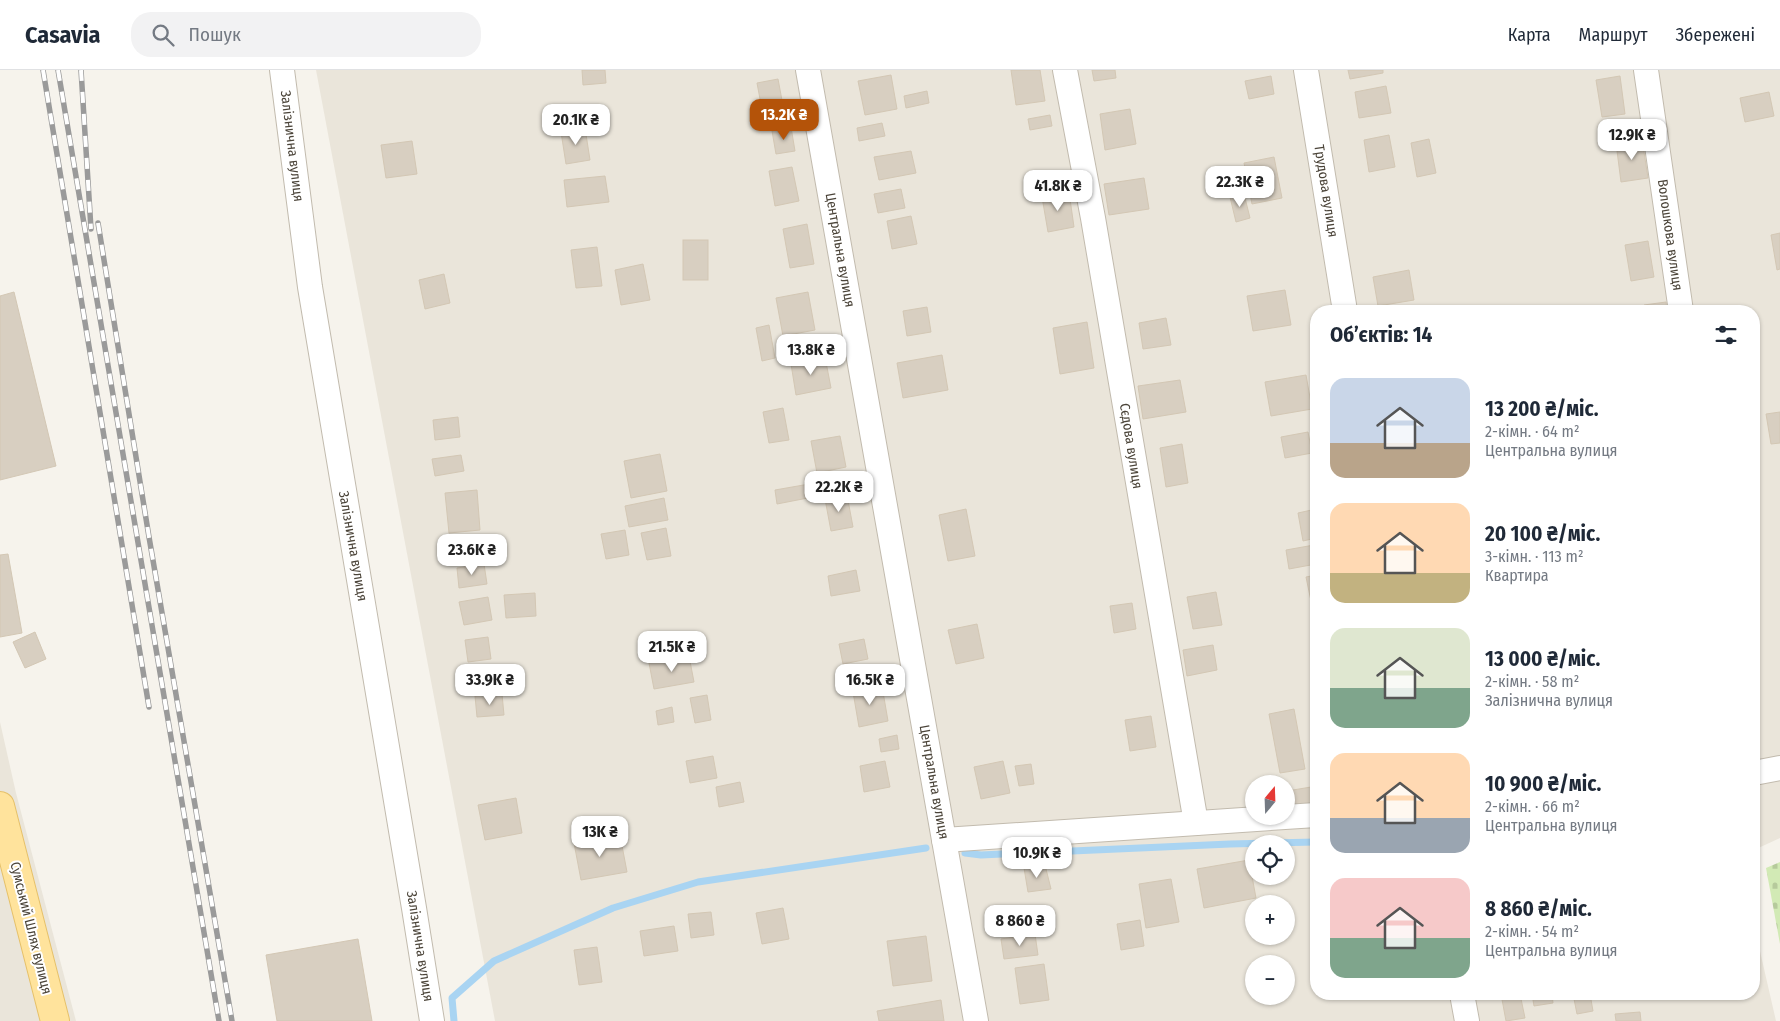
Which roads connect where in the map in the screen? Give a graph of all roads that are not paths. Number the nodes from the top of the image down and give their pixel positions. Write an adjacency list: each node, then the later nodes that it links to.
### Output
1 (282, 70): 16 (street, Залізнична вулиця)
2 (808, 70): 13 (street, Центральна вулиця)
3 (1064, 70): 12 (street, Сєдова вулиця)
4 (1306, 70): 6 (street, Трудова вулиця)
5 (1646, 70): 7 (street, Волошкова вулиця)
6 (1344, 305)
7 (1680, 305)
8 (1780, 768): 9 (street)
9 (1760, 772)
10 (0, 806): 15 (main road, Сумський Шлях вулиця)
11 (1310, 815): 12 (street)
12 (1196, 823): 13 (street)
13 (944, 840): 17 (street, Центральна вулиця)
14 (1463, 1000): 18 (street)
15 (55, 1021)
16 (432, 1021)
17 (976, 1021)
18 (1467, 1021)

